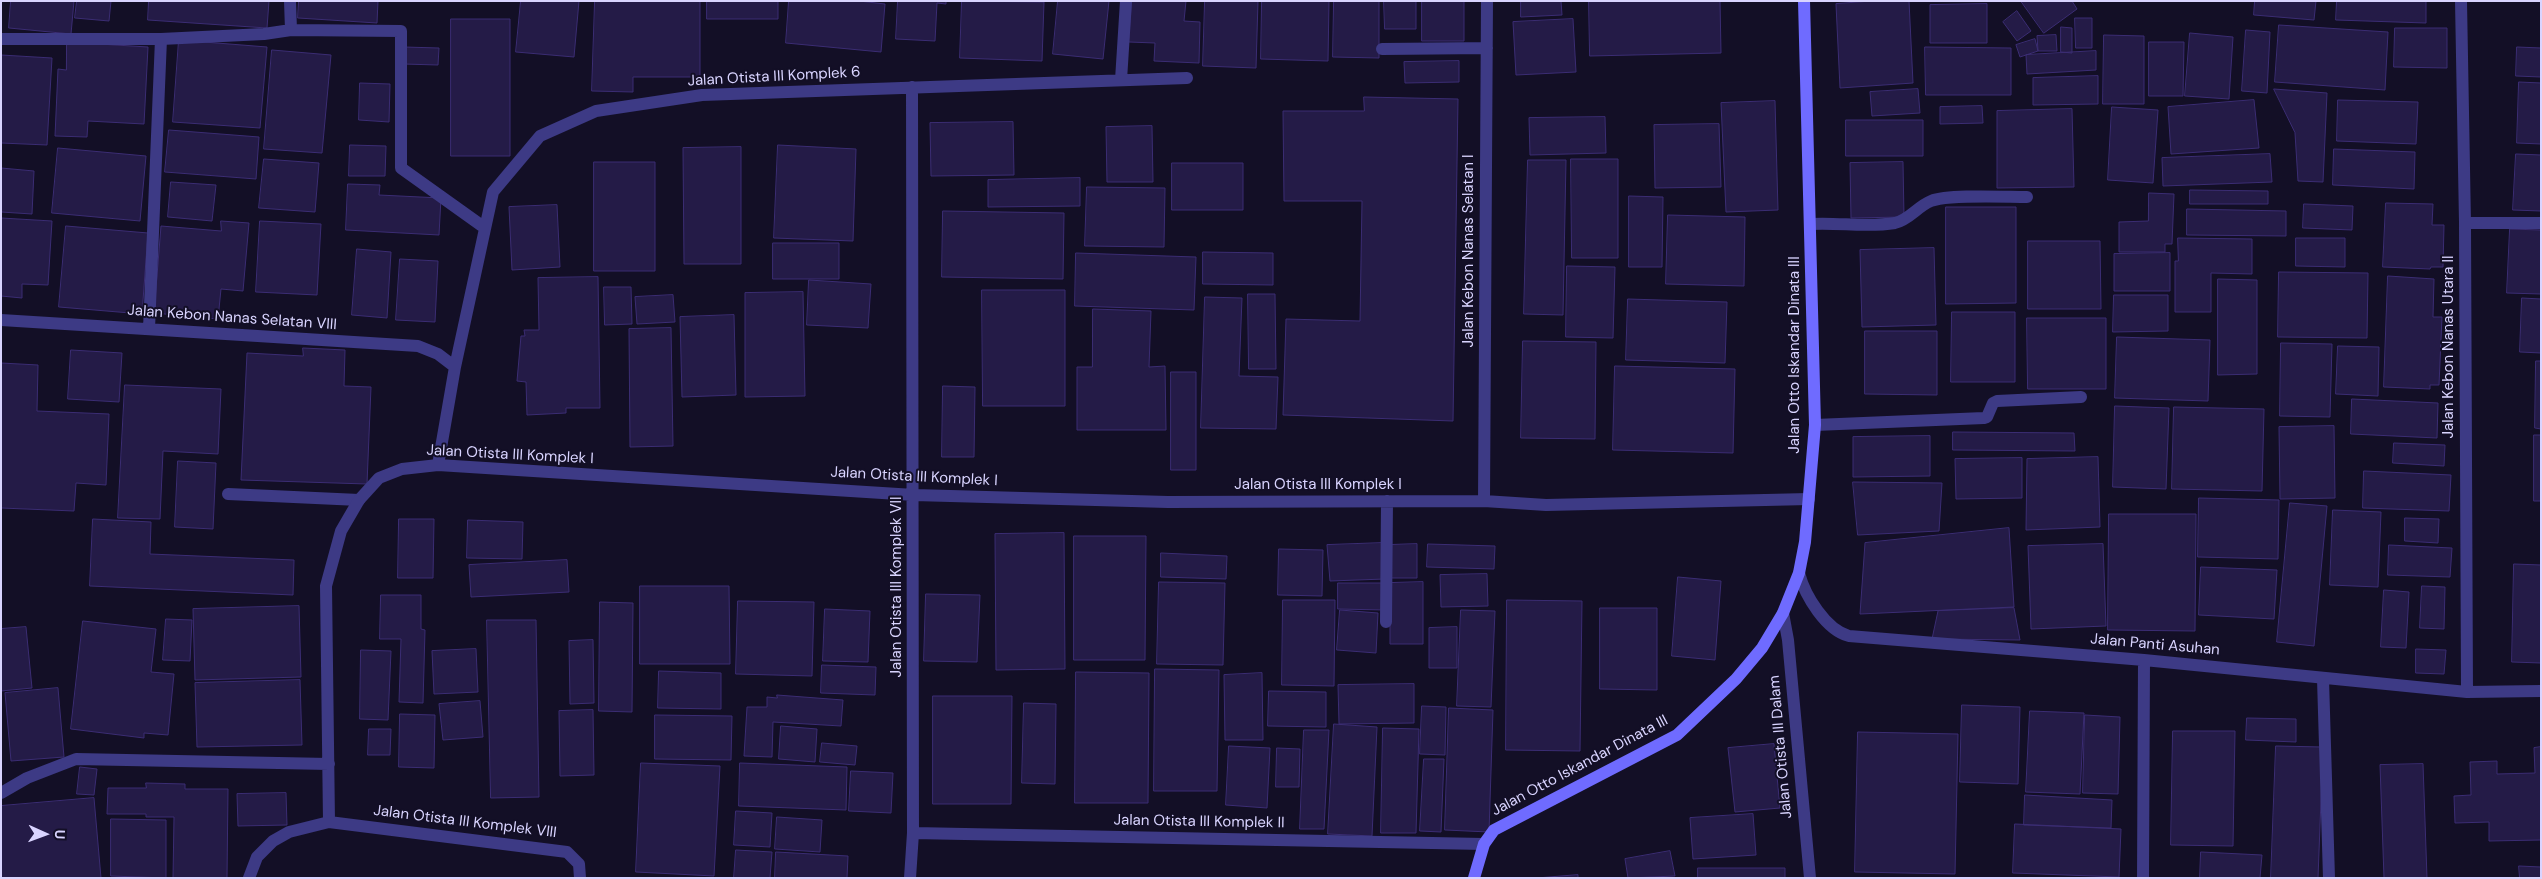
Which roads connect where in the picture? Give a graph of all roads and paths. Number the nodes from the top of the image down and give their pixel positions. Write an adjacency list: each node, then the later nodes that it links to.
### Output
1 (290, 1): 6 (street)
2 (1126, 1): 12 (street)
3 (1487, 1): 9 (street, Jalan Kebon Nanas Selatan I)
4 (1804, 1): 17 (street, Jalan Otto Iskandar Dinata III)
5 (2461, 1): 15 (street, Jalan Kebon Nanas Utara II)
6 (291, 30): 8 (street); 18 (street)
7 (1, 39): 8 (street)
8 (162, 39): 20 (street)
9 (1487, 48): 10 (street); 30 (street, Jalan Kebon Nanas Selatan I)
10 (1382, 49)
11 (1187, 78): 12 (street, Jalan Otista III Komplek 6)
12 (1121, 80): 13 (street, Jalan Otista III Komplek 6)
13 (912, 87): 18 (street, Jalan Otista III Komplek 6); 26 (street, Jalan Otista III Komplek VII)
14 (2027, 197): 17 (street)
15 (2465, 222): 16 (street); 37 (street, Jalan Kebon Nanas Utara II)
16 (2541, 223)
17 (1810, 224): 23 (street, Jalan Otto Iskandar Dinata III)
18 (485, 228): 21 (street, Jalan Otista III Komplek 6)
19 (1, 320): 20 (street, Jalan Kebon Nanas Selatan VIII)
20 (148, 329): 21 (street, Jalan Kebon Nanas Selatan VIII)
21 (455, 366): 24 (street, Jalan Otista III Komplek 6)
22 (2081, 397): 23 (street)
23 (1815, 426): 27 (street, Jalan Otto Iskandar Dinata III)
24 (438, 465): 26 (street, Jalan Otista III Komplek I); 28 (street, Jalan Otista III Komplek I)
25 (228, 494): 28 (street)
26 (914, 495): 29 (street, Jalan Otista III Komplek I); 41 (street, Jalan Otista III Komplek VII)
27 (1809, 499): 30 (street, Jalan Otista III Komplek I); 31 (street, Jalan Otto Iskandar Dinata III)
28 (359, 500): 38 (street, Jalan Otista III Komplek I)
29 (1387, 501): 30 (street, Jalan Otista III Komplek I); 33 (street)
30 (1484, 501)
31 (1798, 573): 32 (street, Jalan Otto Iskandar Dinata III); 34 (street, Jalan Panti Asuhan)
32 (1783, 613): 42 (street, Jalan Otto Iskandar Dinata III); 47 (street, Jalan Otista III Dalam)
33 (1386, 622)
34 (2144, 660): 35 (street, Jalan Panti Asuhan); 48 (street)
35 (2323, 679): 37 (street, Jalan Panti Asuhan); 49 (street)
36 (2541, 691): 37 (street, Jalan Panti Asuhan)
37 (2467, 692)
38 (329, 764): 39 (street); 40 (street, Jalan Otista III Komplek I)
39 (1, 793)
40 (329, 822): 43 (street); 44 (street, Jalan Otista III Komplek VIII)
41 (913, 833): 42 (street, Jalan Otista III Komplek II); 45 (street, Jalan Otista III Komplek VII)
42 (1484, 844): 46 (street, Jalan Otto Iskandar Dinata III)
43 (249, 878)
44 (580, 878)
45 (910, 878)
46 (1474, 878)
47 (1810, 878)
48 (2143, 878)
49 (2329, 878)

